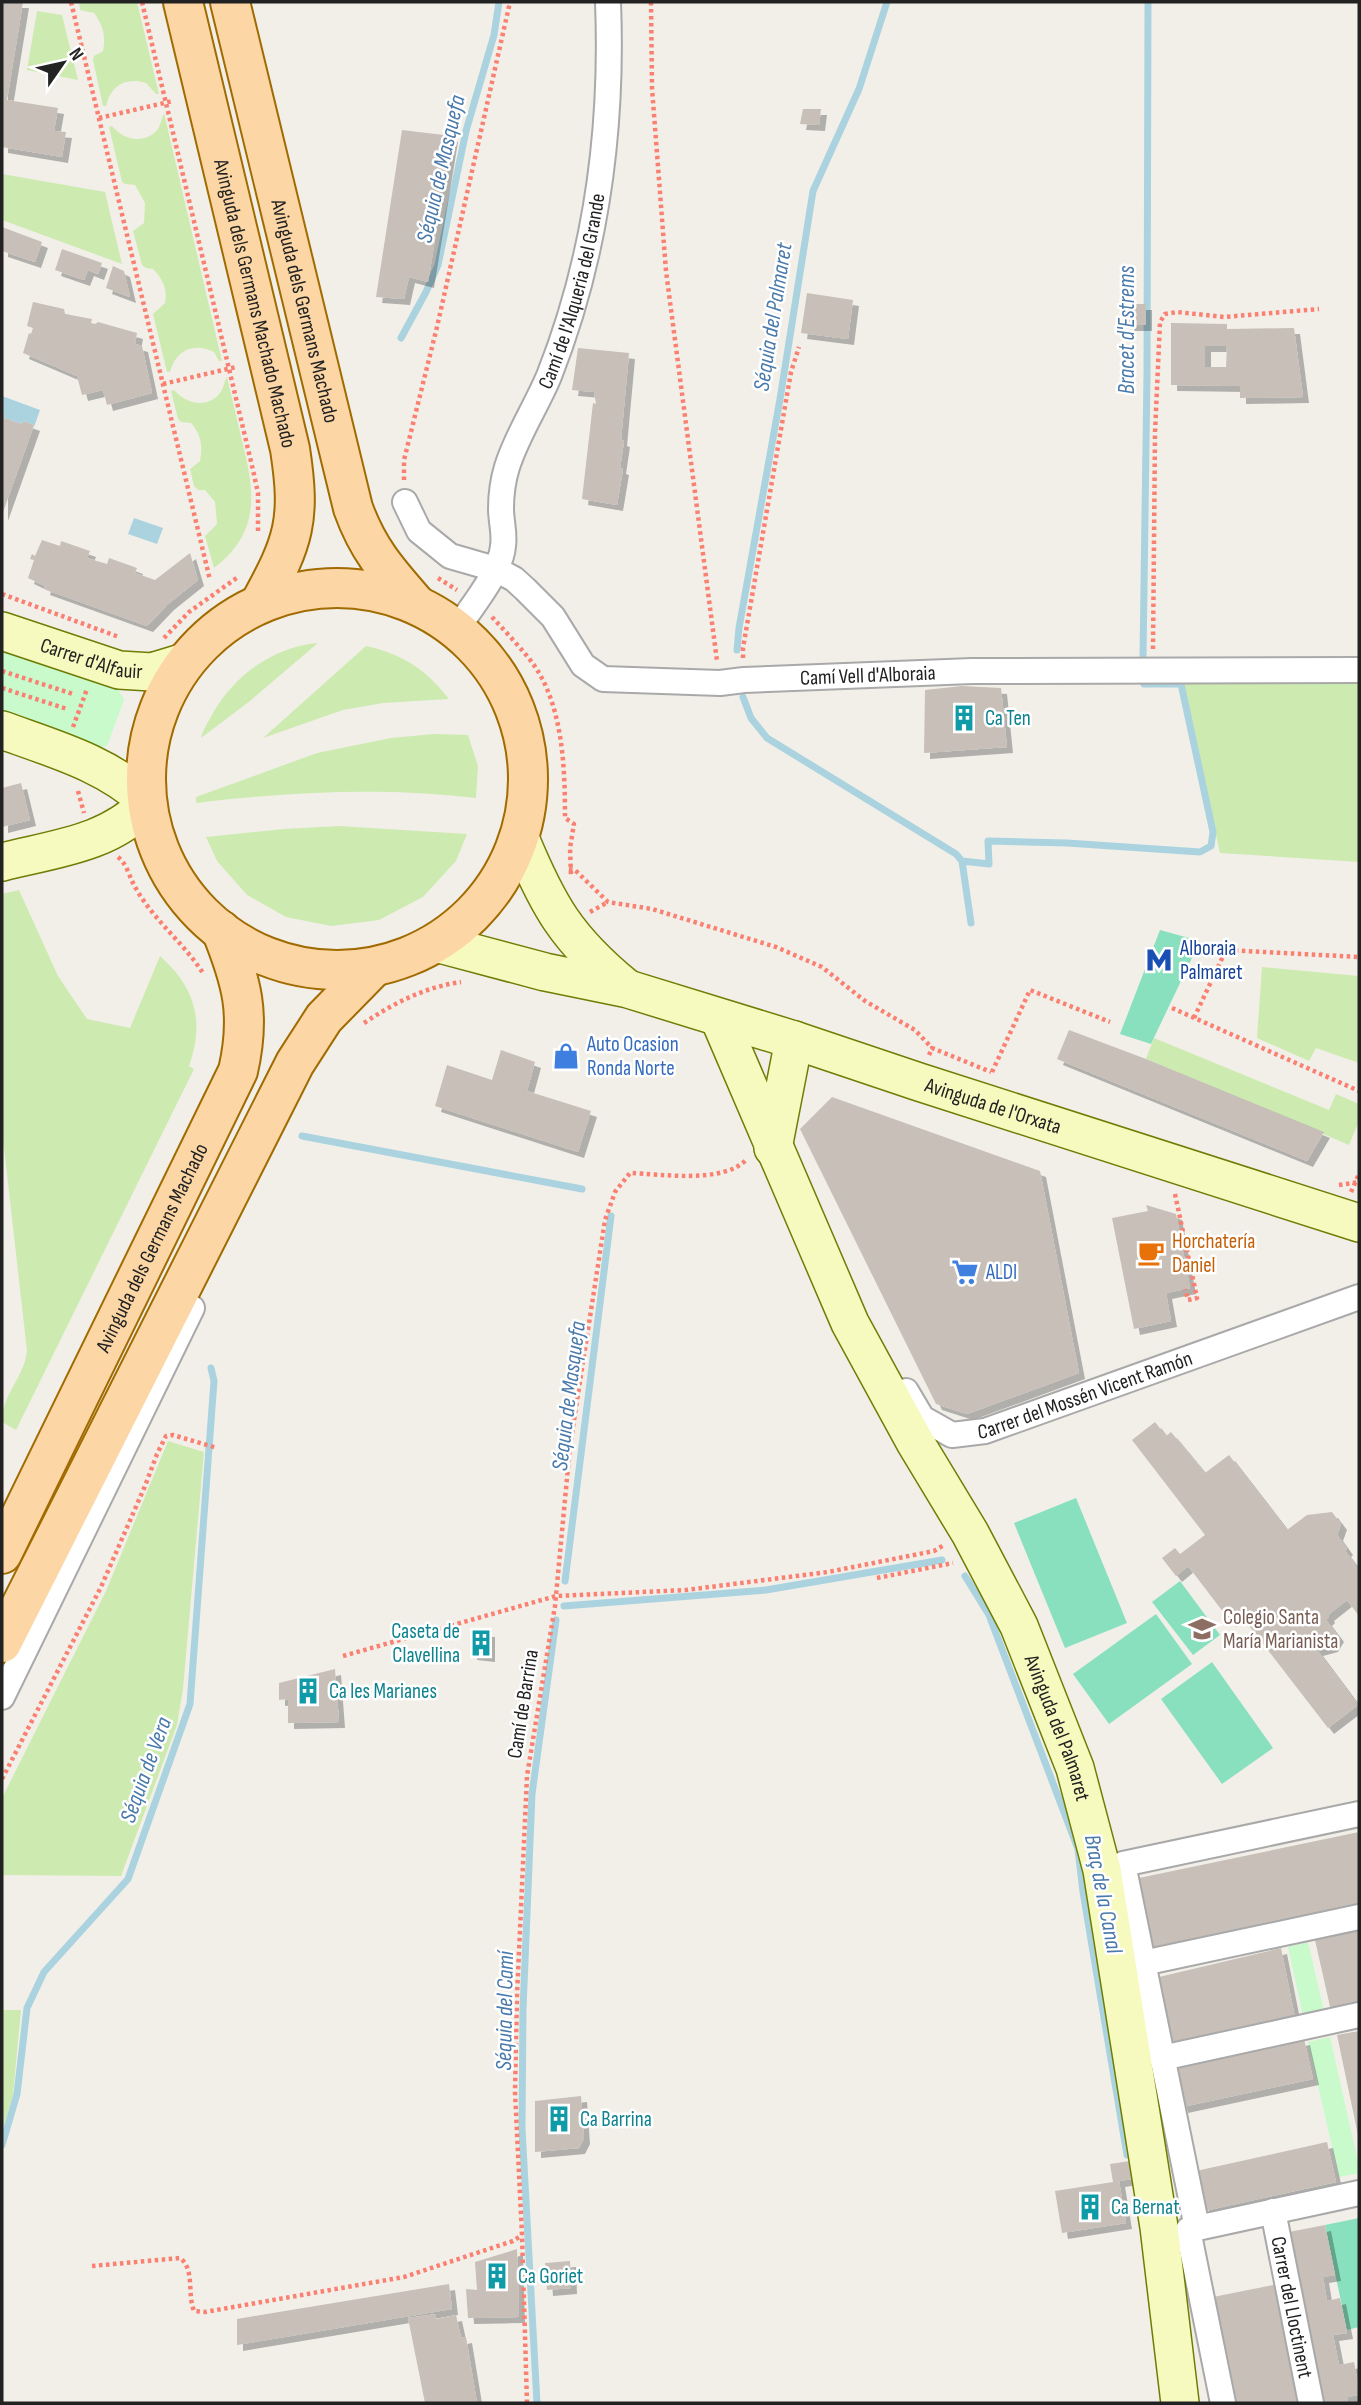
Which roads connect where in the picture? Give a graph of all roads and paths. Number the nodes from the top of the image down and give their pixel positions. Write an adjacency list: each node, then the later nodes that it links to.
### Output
1 (71, 2): 10 (path)
2 (142, 2): 9 (path)
3 (183, 2): 17 (main road, Avinguda dels Germans Machado Machado)
4 (230, 2): 22 (main road, Avinguda dels Germans Machado)
5 (510, 2): 16 (path)
6 (608, 2): 19 (street, Camí de l'Alqueria del Grande)
7 (651, 2): 32 (path)
8 (173, 102): 9 (path)
9 (166, 103): 10 (path); 14 (path)
10 (99, 118): 15 (path)
11 (1319, 309): 29 (path)
12 (799, 347): 32 (path)
13 (236, 367): 14 (path)
14 (229, 368): 15 (path); 17 (path)
15 (163, 384): 20 (path)
16 (405, 502): 19 (street, Camí Vell d'Alboraia)
17 (276, 516): 18 (path); 21 (main road, Avinguda dels Germans Machado Machado)
18 (257, 539)
19 (495, 569): 24 (street); 32 (street, Camí Vell d'Alboraia)
20 (209, 580)
21 (251, 588): 22 (main road); 28 (main road); 28 (path)
22 (422, 588): 24 (main road); 24 (path)
23 (2, 594): 27 (path)
24 (465, 615): 39 (main road); 42 (path)
25 (2, 631): 27 (main road, Carrer d'Alfauir)
26 (129, 640): 27 (path)
27 (101, 648): 28 (main road, Carrer d'Alfauir); 37 (path)
28 (171, 652): 38 (main road)
29 (1157, 670): 30 (street, Camí Vell d'Alboraia); 32 (street, Camí Vell d'Alboraia)
30 (1359, 670)
31 (2, 671): 34 (path)
32 (732, 681)
33 (2, 688): 35 (path)
34 (73, 694)
35 (67, 709)
36 (2, 730): 37 (main road)
37 (65, 770): 38 (main road); 40 (path)
38 (147, 802): 40 (main road); 46 (main road)
39 (520, 838): 45 (main road, Avinguda de l'Orxata); 47 (main road)
40 (90, 840): 41 (main road); 50 (path)
41 (2, 862)
42 (569, 869): 43 (path); 44 (path)
43 (573, 886)
44 (608, 902): 45 (path); 59 (path)
45 (562, 923): 52 (main road, Avinguda de l'Orxata)
46 (221, 930): 49 (main road); 71 (main road, Avinguda dels Germans Machado)
47 (436, 943): 49 (main road); 52 (main road, Avinguda de l'Orxata)
48 (1359, 957): 55 (path)
49 (374, 967): 62 (main road, Avinguda dels Germans Machado)
50 (207, 981)
51 (463, 981): 57 (path)
52 (628, 989): 54 (main road, Avinguda de l'Orxata)
53 (1172, 1008): 55 (path)
54 (719, 1018): 58 (main road, Avinguda de l'Orxata); 63 (main road, Avinguda del Palmaret)
55 (1194, 1018): 61 (path)
56 (1110, 1023): 60 (path)
57 (362, 1025)
58 (794, 1040): 63 (main road); 65 (main road, Avinguda de l'Orxata)
59 (932, 1048)
60 (992, 1072)
61 (1359, 1091)
62 (273, 1107): 74 (main road, Avinguda dels Germans Machado); 76 (street, Avinguda dels Germans Machado)
63 (773, 1148): 68 (main road, Avinguda del Palmaret); 73 (path, Camí de Barrina)
64 (1180, 1215): 66 (path)
65 (1359, 1223)
66 (1185, 1289)
67 (1359, 1297): 68 (street, Carrer del Mossén Vicent Ramón)
68 (850, 1323): 70 (main road, Avinguda del Palmaret)
69 (216, 1448): 77 (path)
70 (972, 1539): 72 (path); 73 (path); 89 (main road, Avinguda del Palmaret)
71 (2, 1554)
72 (877, 1578)
73 (556, 1596): 75 (path); 86 (path, Camí de Barrina)
74 (2, 1643)
75 (343, 1656)
76 (2, 1697)
77 (2, 1779)
78 (1359, 1814): 80 (street)
79 (1359, 1917): 80 (street)
80 (1143, 1963): 82 (street)
81 (1359, 2015): 82 (street)
82 (1162, 2058): 85 (street)
83 (1359, 2193): 84 (street)
84 (1273, 2211): 85 (street); 91 (street, Carrer del Lloctinent)
85 (1192, 2229): 90 (street)
86 (522, 2235): 87 (path); 88 (path, Camí de Barrina)
87 (92, 2266)
88 (527, 2403)
89 (1181, 2403)
90 (1223, 2403)
91 (1311, 2403)

